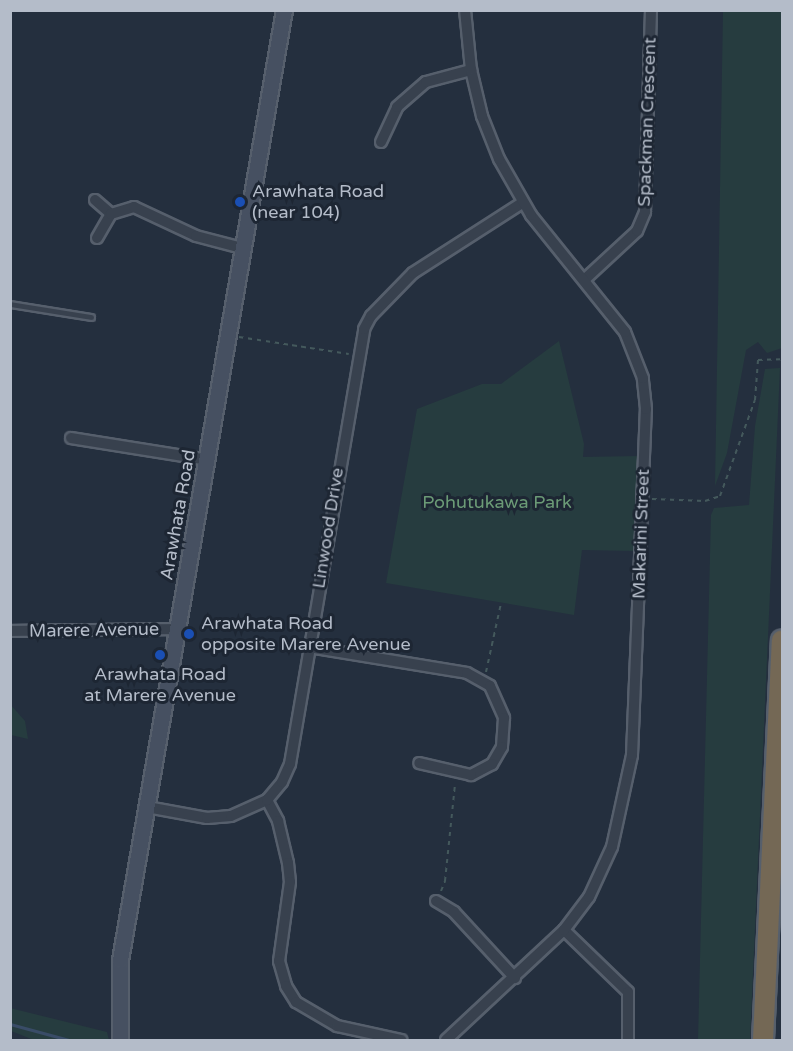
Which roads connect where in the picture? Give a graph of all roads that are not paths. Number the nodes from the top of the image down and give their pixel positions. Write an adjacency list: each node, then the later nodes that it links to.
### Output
1 (465, 10): 4 (street, Makarini Street)
2 (651, 10): 11 (street, Spackman Crescent)
3 (284, 11): 10 (main road, Arawhata Road)
4 (471, 70): 5 (street); 7 (street, Makarini Street)
5 (381, 142)
6 (95, 200): 8 (street)
7 (522, 203): 11 (street, Makarini Street); 19 (street, Linwood Drive)
8 (111, 214): 9 (street); 10 (street)
9 (97, 238)
10 (242, 248): 15 (main road, Arawhata Road)
11 (584, 280): 24 (street, Makarini Street)
12 (10, 304): 13 (lane)
13 (92, 317)
14 (71, 438): 15 (street)
15 (208, 460): 16 (main road, Arawhata Road)
16 (177, 629): 17 (street, Marere Avenue); 22 (main road, Arawhata Road)
17 (10, 631)
18 (783, 640): 30 (highway)
19 (309, 647): 20 (street); 21 (street, Linwood Drive)
20 (419, 763)
21 (267, 800): 22 (street); 27 (street)
22 (147, 807): 26 (main road, Arawhata Road)
23 (436, 901): 25 (street)
24 (564, 930): 25 (street, Makarini Street); 29 (street)
25 (515, 978): 28 (street, Makarini Street)
26 (119, 1034)
27 (401, 1041)
28 (446, 1041)
29 (628, 1041)
30 (764, 1041)

